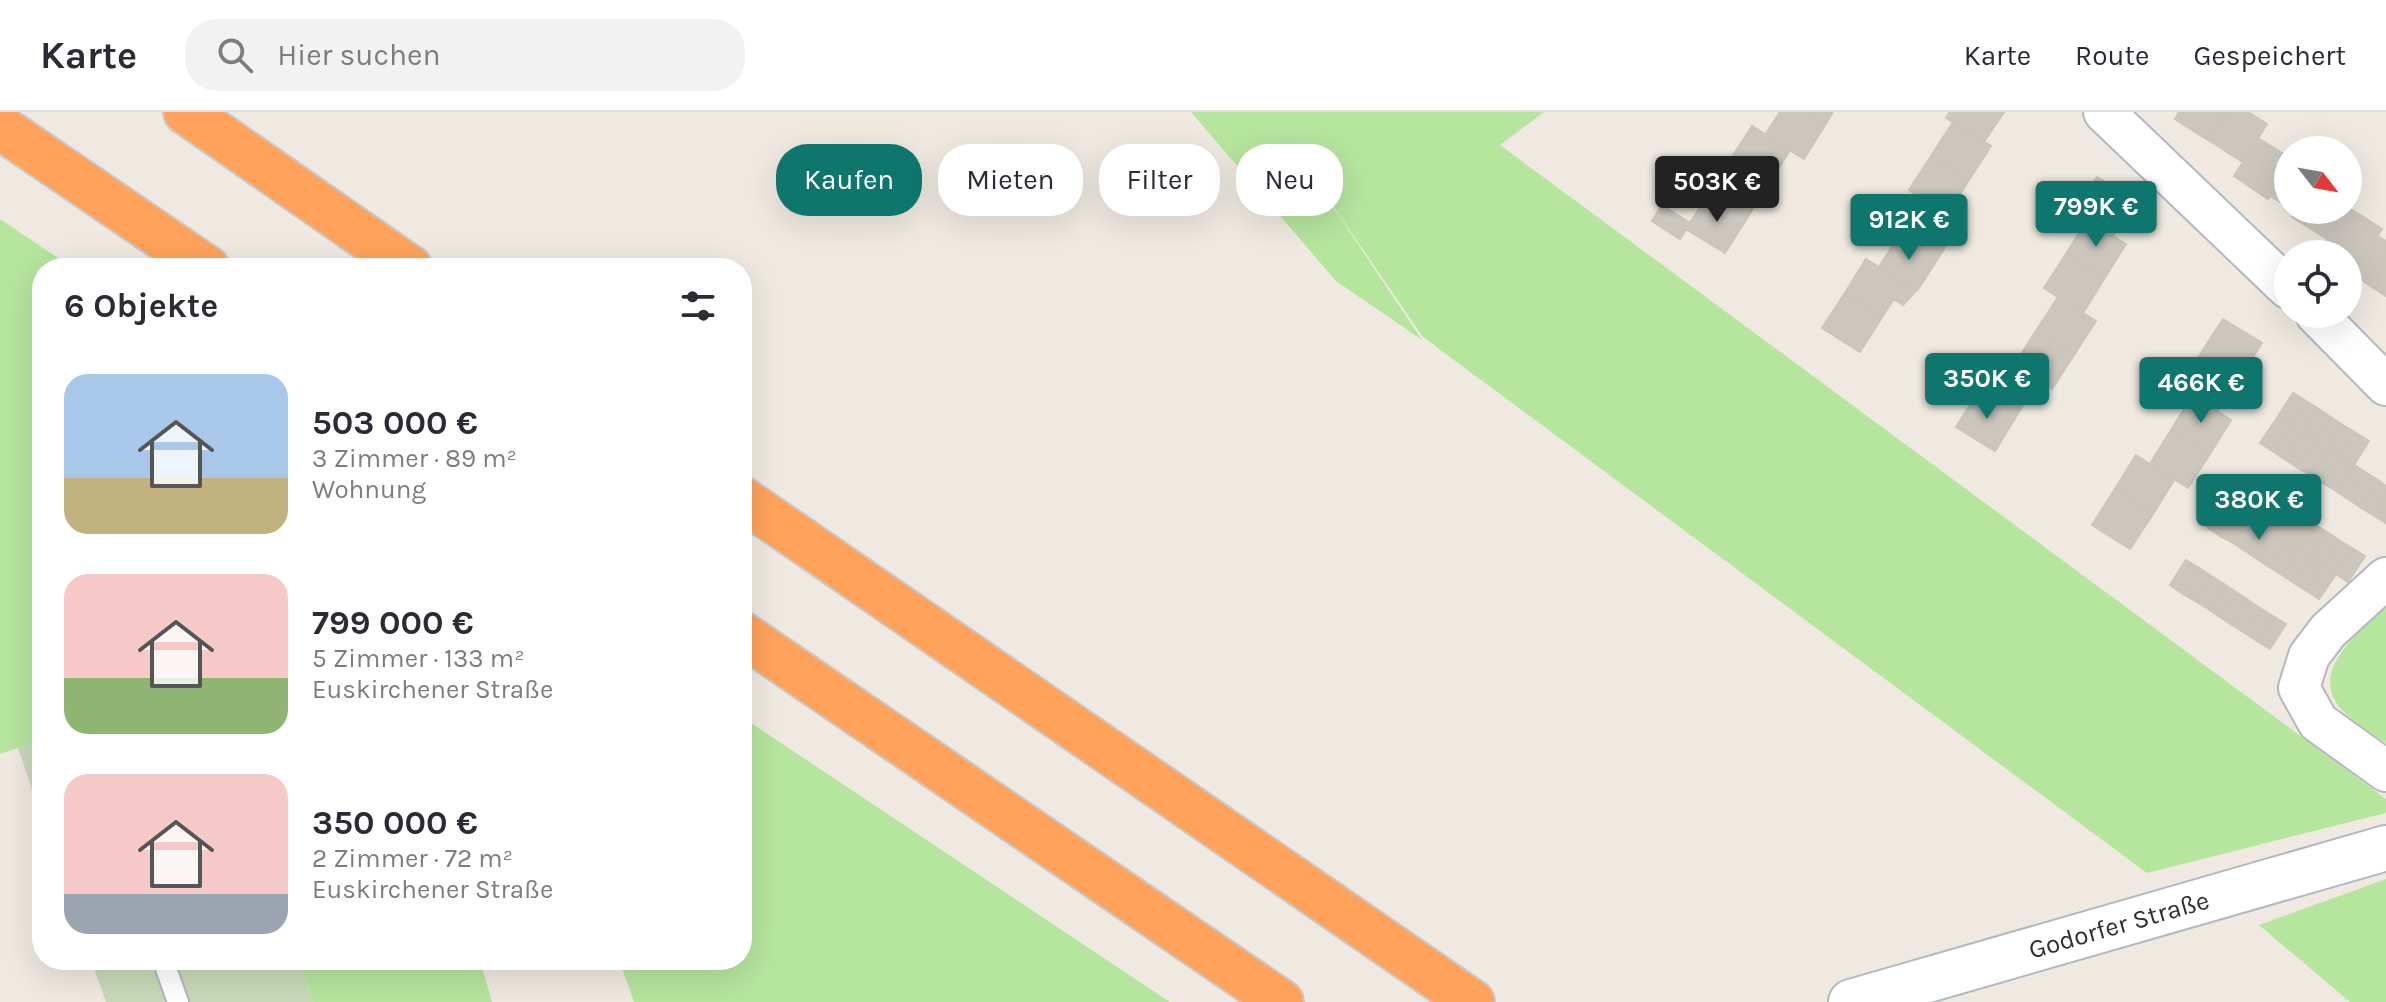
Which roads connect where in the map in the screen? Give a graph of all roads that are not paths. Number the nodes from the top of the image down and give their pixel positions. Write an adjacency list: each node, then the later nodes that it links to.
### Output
1 (186, 112): 5 (highway)
2 (2104, 112): 6 (street)
3 (0, 127): 4 (highway)
4 (192, 258)
5 (396, 258)
6 (2274, 275)
7 (2330, 328): 8 (street)
8 (2386, 385)
9 (752, 506): 17 (highway)
10 (2386, 578): 12 (street)
11 (752, 641): 16 (highway)
12 (2386, 771)
13 (2386, 848): 18 (street, Godorfer Straße)
14 (167, 970): 15 (lane)
15 (178, 1002)
16 (1281, 1002)
17 (1472, 1002)
18 (1851, 1002)

